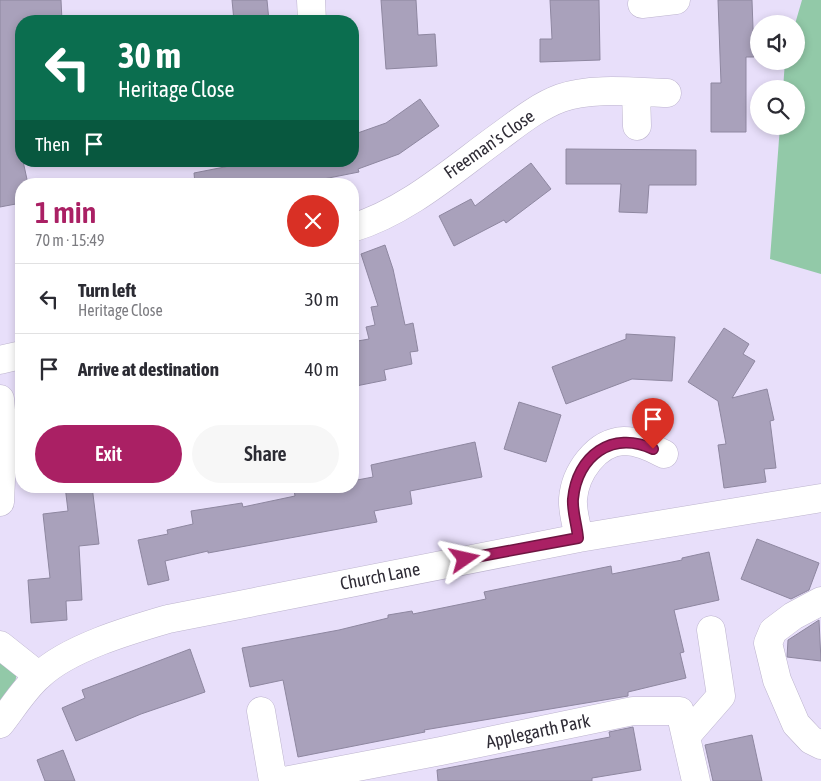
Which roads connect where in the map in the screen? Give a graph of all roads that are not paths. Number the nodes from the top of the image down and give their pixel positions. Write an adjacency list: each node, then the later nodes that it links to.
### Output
1 (311, 0): 4 (street)
2 (676, 0): 3 (street)
3 (642, 4)
4 (312, 15)
5 (636, 92): 6 (street, Freeman's Close); 7 (street); 8 (street, Freeman's Close)
6 (667, 93)
7 (637, 126)
8 (359, 226)
9 (15, 356): 10 (street)
10 (0, 360)
11 (0, 400): 14 (street)
12 (664, 454): 15 (street)
13 (821, 498): 15 (street, Church Lane)
14 (0, 502)
15 (578, 538): 19 (street, Church Lane)
16 (821, 601): 23 (street)
17 (711, 630): 22 (street)
18 (0, 645): 19 (street)
19 (39, 676): 21 (street, Church Lane)
20 (261, 710): 25 (street)
21 (0, 724)
22 (687, 735): 24 (street, Applegarth Park); 27 (street, Applegarth Park)
23 (821, 744)
24 (374, 773): 26 (street, Applegarth Park)
25 (274, 781)
26 (284, 781)
27 (696, 781)

